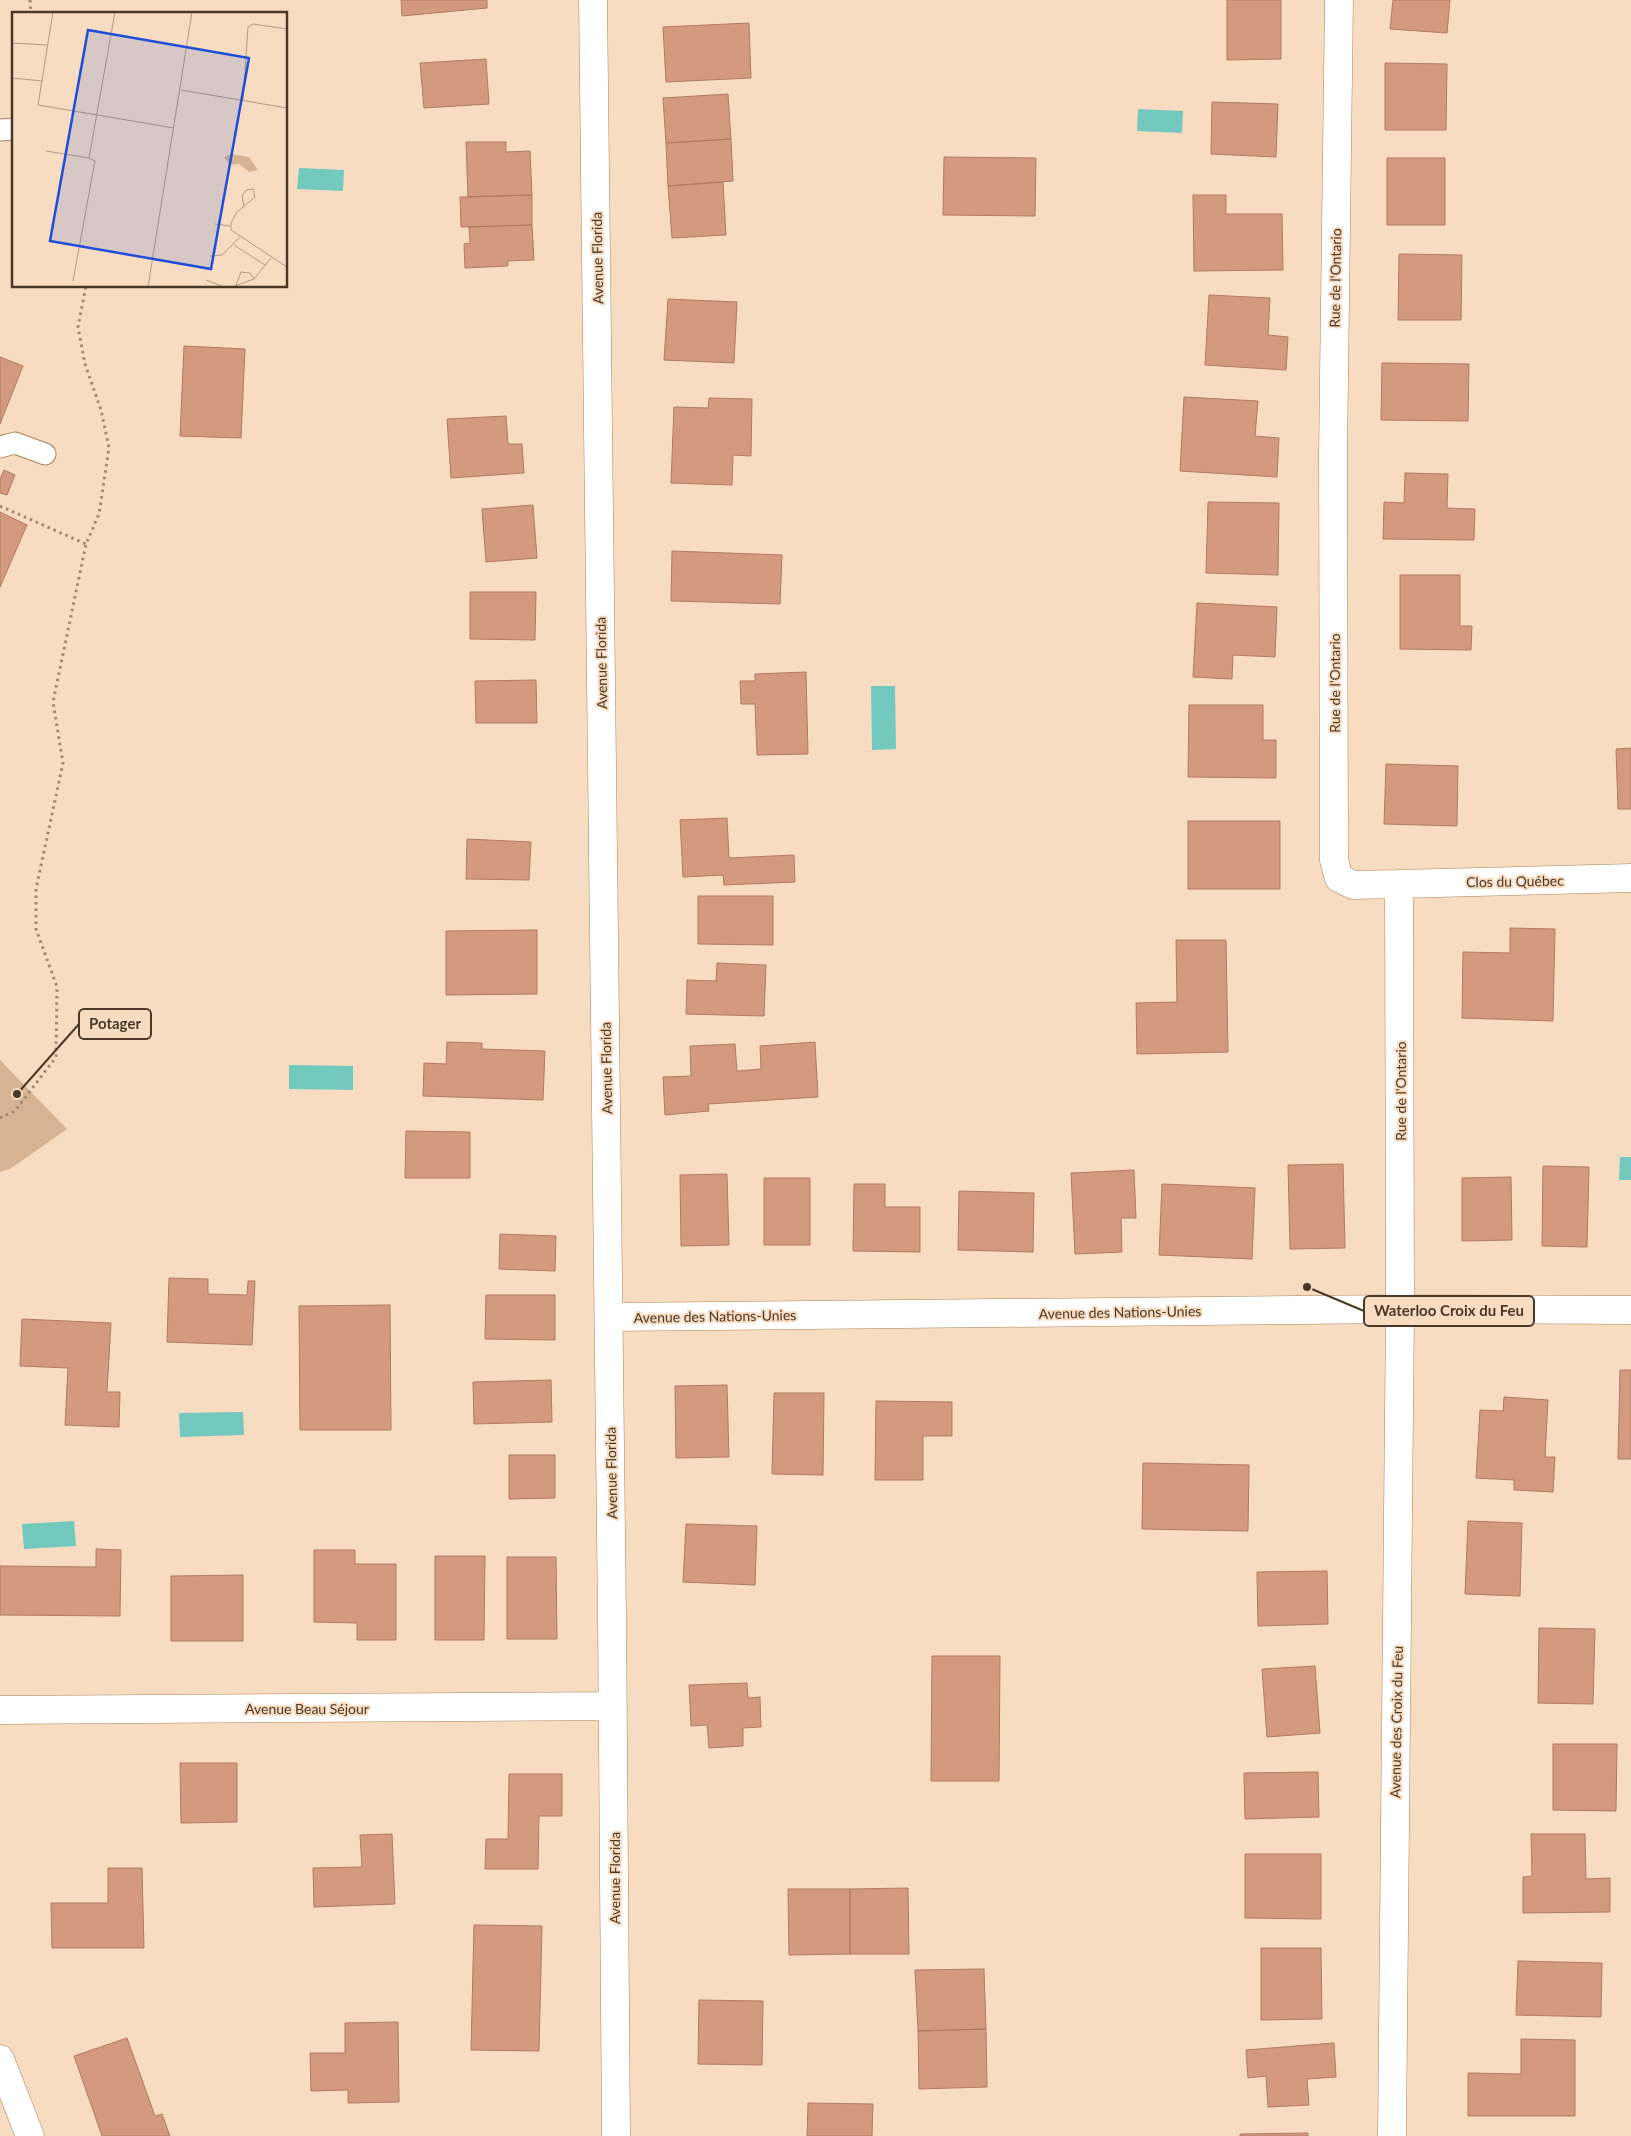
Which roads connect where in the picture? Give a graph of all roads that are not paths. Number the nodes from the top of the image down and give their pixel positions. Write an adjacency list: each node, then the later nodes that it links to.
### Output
1 (593, 0): 9 (street, Avenue Florida)
2 (1339, 0): 6 (street, Rue de l'Ontario)
3 (0, 447): 4 (lane)
4 (45, 454)
5 (1631, 878): 6 (street, Clos du Québec)
6 (1400, 884): 7 (street, Rue de l'Ontario)
7 (1400, 1308): 8 (street, Avenue des Nations-Unies); 9 (street, Avenue des Nations-Unies); 15 (street, Avenue des Croix du Feu)
8 (1631, 1310)
9 (609, 1317): 10 (street, Avenue Florida)
10 (613, 1706): 11 (street, Avenue Beau Séjour); 14 (street, Avenue Florida)
11 (0, 1710)
12 (0, 2059): 13 (street)
13 (30, 2136)
14 (616, 2136)
15 (1392, 2136)

